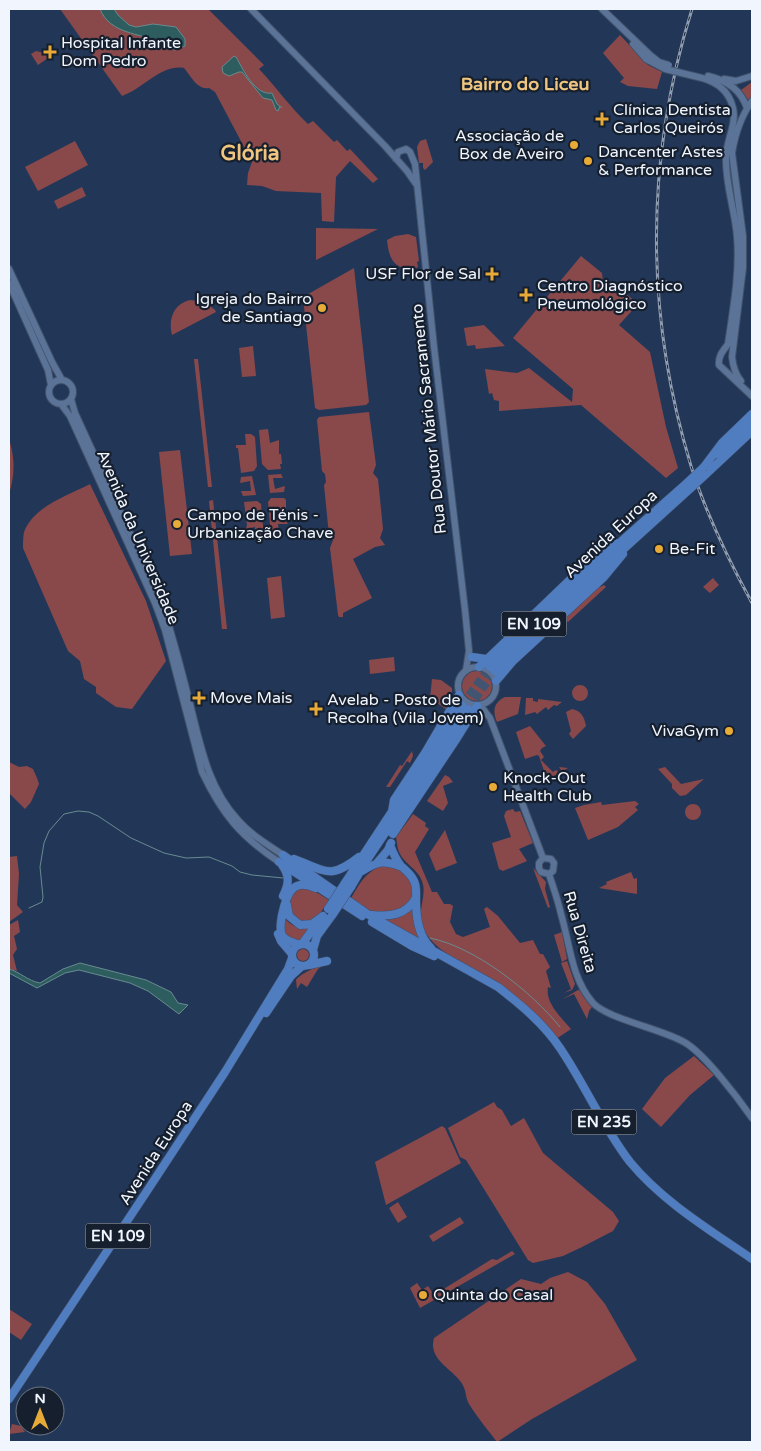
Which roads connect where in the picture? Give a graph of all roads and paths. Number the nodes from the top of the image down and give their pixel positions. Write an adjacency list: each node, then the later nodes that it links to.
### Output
1 (251, 9): 10 (main road)
2 (602, 9): 3 (main road, bridge)
3 (703, 77): 4 (main road); 7 (main road)
4 (714, 77): 5 (main road); 6 (main road)
5 (752, 77): 6 (main road)
6 (736, 90): 7 (main road); 9 (main road)
7 (731, 101): 9 (main road); 18 (main road)
8 (752, 101): 9 (main road)
9 (747, 108): 19 (main road)
10 (385, 146): 11 (main road); 13 (main road)
11 (400, 150): 12 (main road); 13 (main road)
12 (412, 158): 14 (main road); 15 (main road, Rua Doutor Mário Sacramento)
13 (396, 159): 14 (main road)
14 (402, 165): 15 (main road, Rua Doutor Mário Sacramento)
15 (416, 184): 33 (main road, Rua Doutor Mário Sacramento)
16 (9, 268): 20 (main road)
17 (9, 283): 21 (main road)
18 (721, 354): 19 (main road); 23 (main road)
19 (732, 357): 22 (main road)
20 (62, 380): 21 (main road); 24 (main road)
21 (51, 385): 25 (main road)
22 (752, 389)
23 (752, 396)
24 (72, 399): 25 (main road); 48 (main road, Avenida da Universidade / EN 235)
25 (61, 404): 48 (main road, Avenida da Universidade / EN 235)
26 (752, 414): 31 (main road)
27 (752, 422): 30 (main road, Avenida Europa / EN 109)
28 (752, 431): 30 (main road, Avenida Europa / EN 109)
29 (752, 438): 31 (main road)
30 (731, 446): 31 (main road, Avenida Europa / EN 109)
31 (705, 471): 32 (main road, Avenida Europa / EN 109, bridge)
32 (627, 541): 34 (main road); 36 (main road, Avenida Europa / EN 109); 38 (main road)
33 (470, 654): 34 (main road); 35 (main road, Rua Doutor Mário Sacramento); 37 (main road, Rua Doutor Mário Sacramento)
34 (486, 659): 35 (main road)
35 (478, 667): 37 (main road); 38 (main road)
36 (492, 669)
37 (466, 670): 39 (main road)
38 (496, 681): 40 (main road)
39 (459, 695): 41 (main road); 44 (main road)
40 (492, 698): 41 (main road); 42 (main road)
41 (478, 706): 42 (main road); 45 (main road)
42 (490, 718): 49 (main road, Rua Direita)
43 (409, 798): 44 (main road, Avenida Europa / EN 109); 45 (main road); 52 (main road, Avenida Europa / EN 109)
44 (392, 813): 47 (main road, Avenida Europa / EN 109)
45 (393, 834): 46 (main road)
46 (390, 845): 50 (main road); 51 (main road)
47 (366, 851): 48 (main road); 54 (main road, Avenida Europa / EN 109)
48 (281, 858): 55 (main road, EN 235); 59 (main road, EN 235); 62 (main road)
49 (543, 858): 53 (main road, Rua Direita); 53 (main road, Rua Direita)
50 (377, 863): 51 (main road); 52 (main road)
51 (402, 867): 57 (main road)
52 (360, 872): 54 (main road, Avenida Europa / EN 109)
53 (549, 874): 67 (main road, Rua Direita)
54 (348, 885): 58 (main road, Avenida Europa / EN 109, bridge)
55 (330, 895): 56 (main road); 65 (main road, EN 235)
56 (286, 898): 58 (main road); 60 (main road)
57 (416, 898): 59 (main road); 63 (main road)
58 (328, 913): 60 (main road, Avenida Europa / EN 109); 61 (main road, Avenida Europa / EN 109)
59 (369, 915): 63 (main road, EN 235)
60 (300, 944): 61 (main road); 62 (main road, Avenida Europa / EN 109)
61 (313, 951): 64 (main road, Avenida Europa / EN 109); 64 (main road)
62 (292, 956): 64 (main road); 66 (main road, Avenida Europa / EN 109)
63 (443, 956): 65 (main road, EN 235)
64 (305, 966): 66 (main road, Avenida Europa / EN 109)
65 (470, 971): 68 (main road, EN 235)
66 (225, 1072): 69 (main road, Avenida Europa / EN 109)
67 (752, 1118)
68 (752, 1259)
69 (9, 1398)

